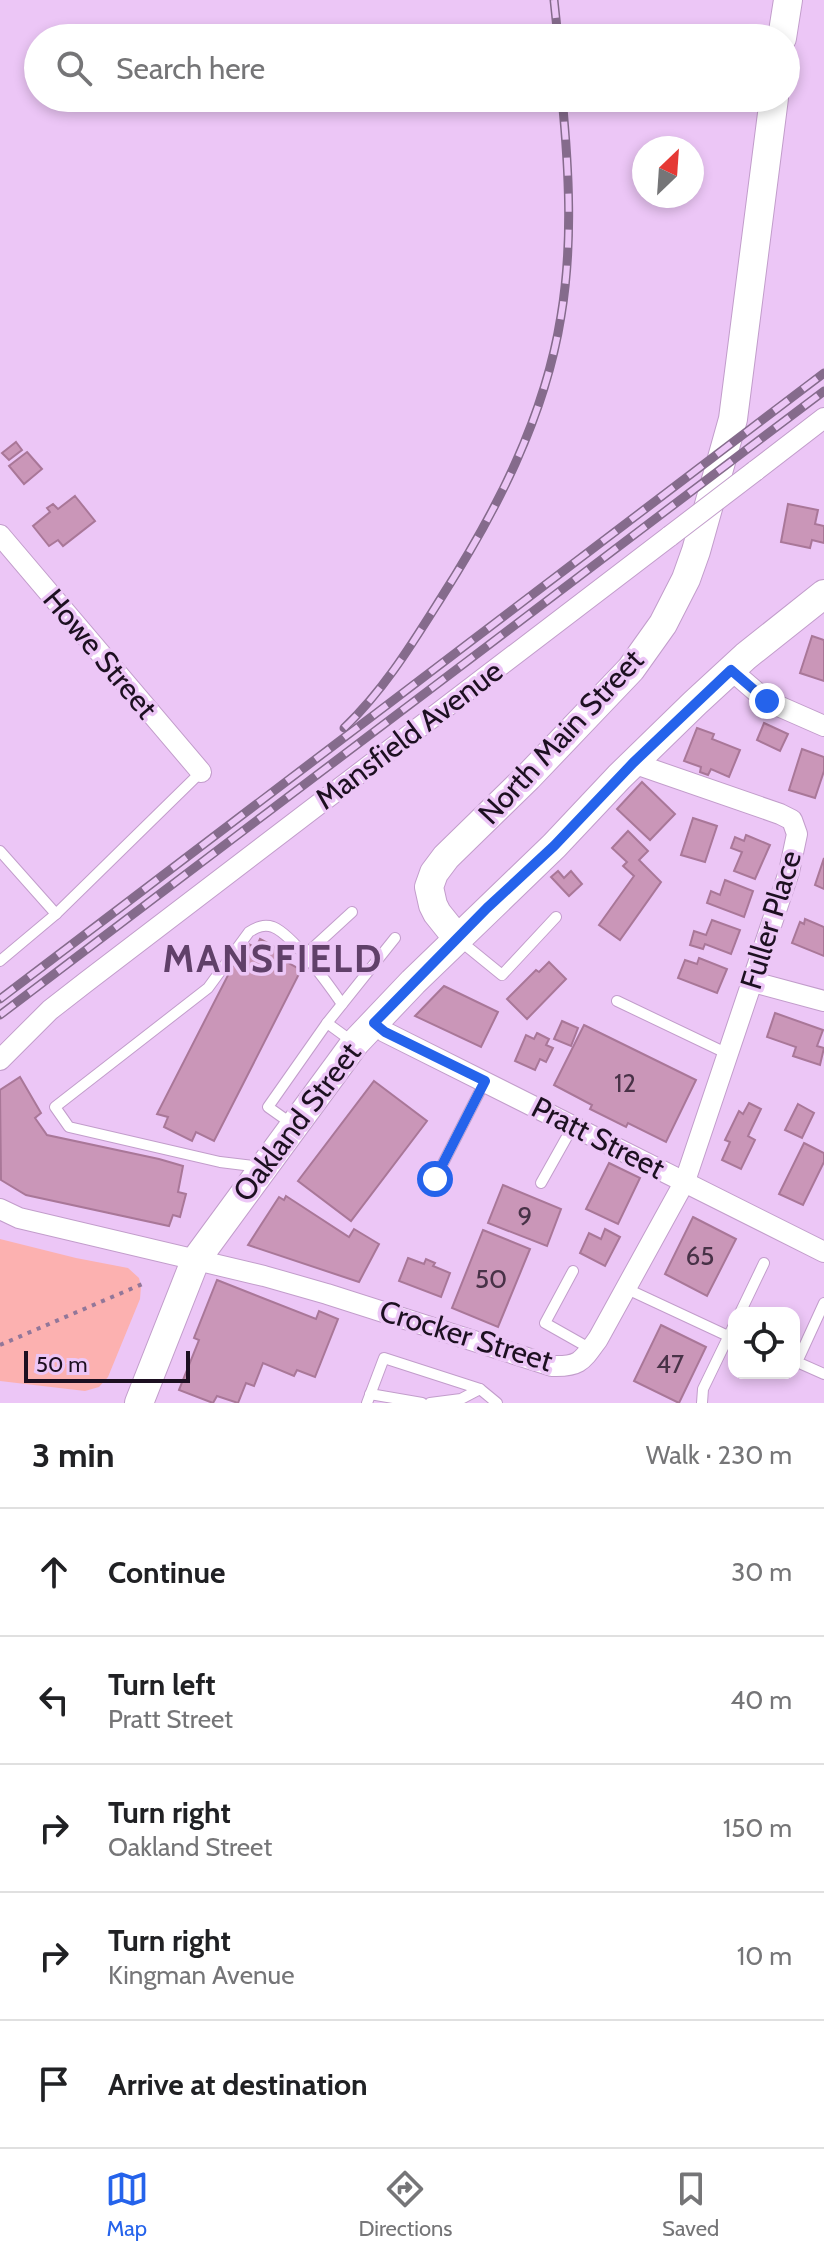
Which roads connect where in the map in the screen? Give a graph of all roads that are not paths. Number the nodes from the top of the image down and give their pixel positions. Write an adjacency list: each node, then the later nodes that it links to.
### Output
1 (788, 0): 2 (main road)
2 (784, 24)
3 (772, 112): 16 (main road, North Main Street)
4 (824, 418): 26 (street, Mansfield Avenue, bridge)
5 (0, 535): 10 (street, Howe Street)
6 (824, 594): 7 (main road, Oakland Street)
7 (731, 670): 8 (street); 9 (main road, Oakland Street)
8 (824, 726)
9 (633, 763): 16 (main road, Oakland Street); 19 (street, Fuller Place)
10 (201, 772): 13 (lane)
11 (0, 851): 13 (lane)
12 (352, 912): 17 (lane)
13 (56, 914): 18 (lane)
14 (556, 917): 16 (lane)
15 (395, 938): 22 (lane)
16 (457, 938): 24 (main road, Oakland Street)
17 (304, 956): 22 (lane); 30 (lane)
18 (0, 961)
19 (753, 982): 21 (street); 25 (street, Fuller Place)
20 (617, 1001): 25 (lane)
21 (824, 1001)
22 (342, 1004): 23 (lane)
23 (327, 1023): 24 (lane); 28 (lane)
24 (364, 1033): 27 (street, Pratt Street); 28 (main road, Oakland Street)
25 (728, 1054): 32 (street, Fuller Place)
26 (0, 1060)
27 (485, 1081): 29 (street, Pratt Street); 31 (lane)
28 (294, 1125): 30 (main road, Oakland Street)
29 (573, 1126): 32 (street, Pratt Street); 33 (lane)
30 (263, 1168): 36 (main road, Oakland Street)
31 (435, 1179)
32 (685, 1181): 35 (street, Pratt Street); 39 (street, Crocker Street)
33 (541, 1183)
34 (0, 1209): 36 (street)
35 (824, 1252)
36 (195, 1261): 43 (street, Crocker Street); 47 (main road)
37 (764, 1263): 41 (lane)
38 (573, 1271): 43 (lane)
39 (625, 1288): 42 (lane); 43 (street, Crocker Street)
40 (824, 1303): 44 (lane)
41 (743, 1307)
42 (728, 1336): 51 (lane)
43 (591, 1349)
44 (824, 1374)
45 (480, 1389): 46 (lane); 49 (lane); 50 (lane)
46 (369, 1398): 48 (lane)
47 (139, 1403)
48 (422, 1403)
49 (430, 1403)
50 (497, 1403)
51 (702, 1403)

